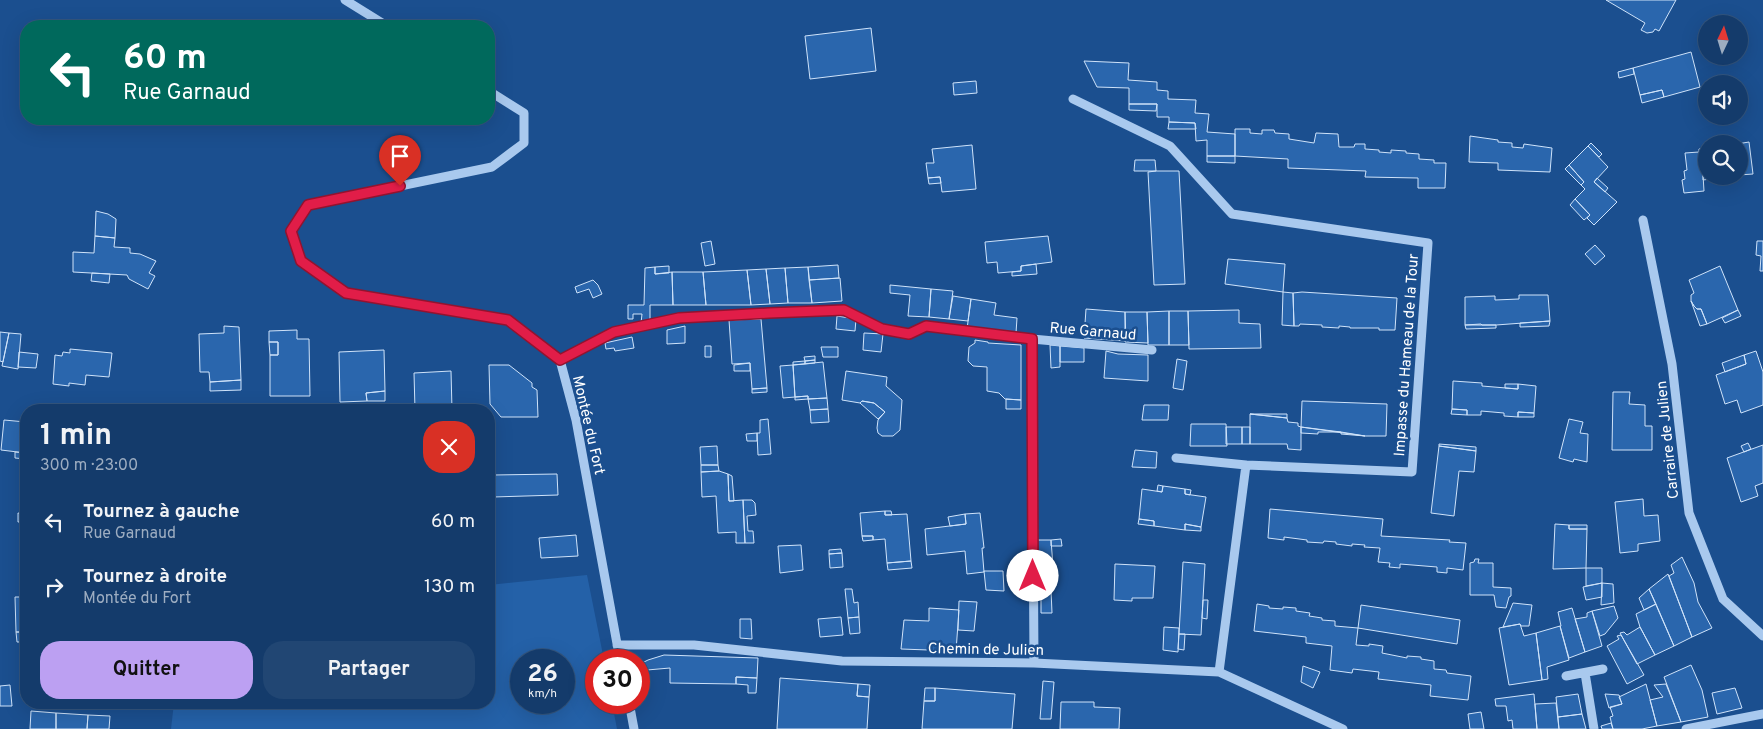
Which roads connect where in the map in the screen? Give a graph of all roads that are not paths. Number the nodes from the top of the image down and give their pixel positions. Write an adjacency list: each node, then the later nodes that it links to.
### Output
1 (345, 0): 2 (street)
2 (377, 20)
3 (495, 95): 8 (street, Montée du Fort)
4 (1073, 99): 10 (street, Impasse du Hameau de la Tour)
5 (1643, 220): 11 (street, Carraire de Julien)
6 (1032, 339): 7 (street, Rue Garnaud); 8 (street, Rue Garnaud); 14 (street, Rue Garnaud)
7 (1152, 350)
8 (560, 360): 12 (street, Montée du Fort)
9 (1176, 458): 10 (street, Impasse du Hameau de la Tour)
10 (1246, 465): 16 (street)
11 (1763, 636)
12 (617, 645): 13 (street, Montée du Fort); 14 (street, Chemin de Julien)
13 (618, 649)
14 (1034, 663): 16 (street, Chemin de Julien)
15 (1603, 669): 17 (street)
16 (1219, 672): 22 (street, Chemin de Julien)
17 (1585, 673): 18 (street); 23 (street)
18 (1566, 676)
19 (631, 714): 21 (street)
20 (1763, 714): 24 (street)
21 (634, 729)
22 (1343, 729)
23 (1594, 729)
24 (1686, 729)

